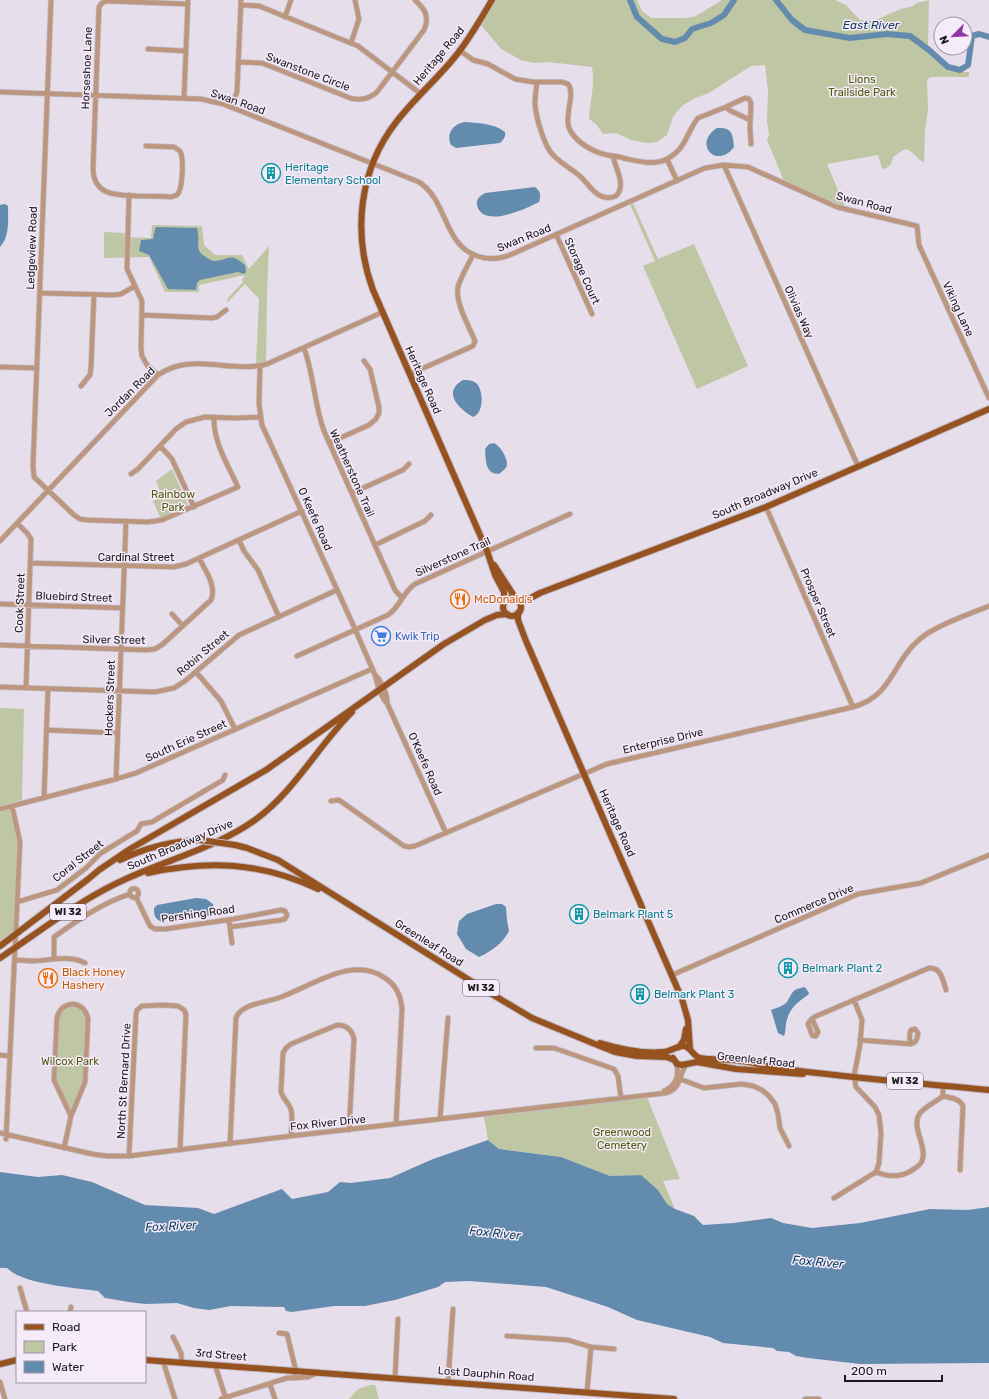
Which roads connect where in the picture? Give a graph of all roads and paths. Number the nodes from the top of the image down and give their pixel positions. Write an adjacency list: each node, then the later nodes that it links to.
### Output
1 (51, 0): 17 (street, Ledgeview Road)
2 (291, 0): 8 (street)
3 (355, 0): 9 (street)
4 (415, 0): 14 (street, Swanstone Circle)
5 (492, 0): 11 (main road, Heritage Road)
6 (188, 2): 12 (street); 19 (street, Horseshoe Lane)
7 (241, 2): 8 (street); 13 (street)
8 (285, 17): 9 (street)
9 (351, 43): 14 (street)
10 (148, 49): 12 (street)
11 (460, 50): 15 (street); 18 (main road, Heritage Road)
12 (186, 51): 20 (street)
13 (238, 62): 14 (street, Swanstone Circle); 21 (street)
14 (393, 72): 18 (street)
15 (537, 82): 26 (street); 26 (street)
16 (0, 92): 17 (street, Swan Road)
17 (47, 94): 19 (street, Swan Road); 36 (street, Ledgeview Road)
18 (421, 94): 28 (main road, Heritage Road)
19 (95, 95): 20 (street, Swan Road); 31 (street, Horseshoe Lane)
20 (184, 98): 21 (street, Swan Road)
21 (231, 107): 28 (street, Swan Road)
22 (726, 107): 23 (street); 23 (street); 27 (street)
23 (750, 120): 24 (street)
24 (751, 144)
25 (146, 146): 31 (street, Horseshoe Lane)
26 (613, 156): 27 (street)
27 (667, 159): 30 (street)
28 (373, 163): 34 (street, Swan Road); 39 (main road, Heritage Road)
29 (724, 165): 30 (street, Swan Road); 32 (street, Swan Road); 57 (street, Olivias Way)
30 (677, 181): 33 (street, Swan Road)
31 (129, 195): 35 (street)
32 (917, 226): 50 (street, Viking Lane)
33 (556, 234): 34 (street, Swan Road); 40 (street, Storage Court)
34 (473, 255): 47 (street)
35 (135, 286): 37 (street); 41 (street)
36 (40, 293): 37 (street); 46 (street, Ledgeview Road)
37 (94, 295): 49 (street)
38 (226, 310): 41 (street)
39 (383, 312): 42 (street, Jordan Road); 47 (main road, Heritage Road)
40 (592, 314)
41 (142, 315): 48 (street)
42 (304, 348): 44 (street, Jordan Road); 54 (street, Weatherstone Trail)
43 (364, 362): 54 (street)
44 (260, 366): 48 (street, Jordan Road); 53 (street, O Keefe Road)
45 (0, 367): 46 (street)
46 (37, 368): 59 (street, Ledgeview Road)
47 (410, 374): 71 (main road, Heritage Road)
48 (158, 375): 59 (street, Jordan Road)
49 (81, 386)
50 (989, 398)
51 (989, 409): 57 (main road, South Broadway Drive)
52 (214, 417): 53 (street); 55 (street); 61 (street, Ledgeview Road)
53 (260, 417): 63 (street, O Keefe Road)
54 (329, 443): 60 (street, Weatherstone Trail)
55 (160, 446): 58 (street); 61 (street)
56 (409, 464): 60 (street)
57 (858, 466): 62 (main road, South Broadway Drive)
58 (130, 474)
59 (48, 491): 66 (street, Ledgeview Road); 67 (street, Jordan Road)
60 (352, 493): 70 (street, Weatherstone Trail)
61 (194, 507): 66 (street, Ledgeview Road)
62 (766, 507): 77 (main road, South Broadway Drive); 106 (street, Prosper Street)
63 (302, 511): 68 (street, Cardinal Street); 76 (street, O Keefe Road)
64 (570, 514): 71 (street, Silverstone Trail)
65 (431, 515): 70 (street)
66 (126, 522): 75 (street, Hockers Street)
67 (17, 523): 69 (street, Jordan Road); 74 (street, Cook Street)
68 (239, 540): 72 (street, Cardinal Street); 88 (street)
69 (0, 541)
70 (375, 545): 78 (street, Weatherstone Trail)
71 (487, 551): 73 (main road, Heritage Road); 78 (street, Silverstone Trail)
72 (199, 558): 75 (street, Cardinal Street); 90 (street, Silver Street)
73 (492, 562): 79 (main road, Heritage Road); 80 (main road, Heritage Road)
74 (30, 563): 75 (street, Cardinal Street); 82 (street, Cook Street)
75 (124, 566): 84 (street, Hockers Street)
76 (337, 590): 88 (street, Robin Street); 91 (street, O Keefe Road)
77 (547, 592): 79 (main road, South Broadway Drive); 85 (main road, South Broadway Drive)
78 (402, 598): 91 (street, Silverstone Trail)
79 (516, 600): 80 (main road); 85 (main road)
80 (504, 603): 87 (main road); 89 (main road, South Broadway Drive)
81 (0, 604): 82 (street, Bluebird Street)
82 (29, 605): 84 (street, Bluebird Street); 94 (street, Cook Street)
83 (989, 606): 106 (street, Enterprise Drive)
84 (123, 608): 95 (street, Hockers Street)
85 (518, 612): 87 (main road); 92 (main road, Heritage Road)
86 (172, 614): 90 (street)
87 (508, 615): 89 (main road, South Broadway Drive); 92 (main road, Heritage Road)
88 (279, 617): 98 (street, Robin Street)
89 (485, 620): 103 (main road, South Broadway Drive)
90 (183, 626): 95 (street, Silver Street)
91 (355, 629): 96 (street, Silverstone Trail); 97 (street, O Keefe Road)
92 (526, 641): 110 (main road, Heritage Road)
93 (0, 645): 94 (street, Silver Street)
94 (27, 646): 95 (street, Silver Street); 101 (street, Cook Street)
95 (121, 650): 104 (street, Hockers Street)
96 (297, 656)
97 (372, 669): 99 (street, O Keefe Road); 107 (street, South Erie Street)
98 (196, 672): 104 (street, Robin Street); 107 (street)
99 (375, 675): 103 (street, O'Keefe Road)
100 (0, 687): 101 (street, Robin Street)
101 (26, 688): 102 (street, Robin Street)
102 (48, 689): 104 (street, Robin Street); 108 (street)
103 (381, 689): 105 (main road, South Broadway Drive); 117 (street, O'Keefe Road)
104 (119, 691): 109 (street, Hockers Street)
105 (360, 704): 119 (main road, South Broadway Drive); 120 (main road, South Broadway Drive)
106 (853, 707): 110 (street, Enterprise Drive)
107 (234, 729): 112 (street, South Erie Street)
108 (47, 730): 109 (street); 113 (street)
109 (118, 733): 112 (street, Hockers Street)
110 (584, 773): 117 (street, Enterprise Drive); 135 (main road, Heritage Road)
111 (225, 775): 124 (street, Coral Street)
112 (116, 779): 113 (street, South Erie Street)
113 (44, 798): 115 (street, South Erie Street)
114 (332, 802): 117 (street, Enterprise Drive)
115 (12, 806): 116 (street, South Erie Street); 124 (street)
116 (0, 809)
117 (446, 833)
118 (989, 855): 135 (street, Commerce Drive)
119 (96, 874): 122 (main road, WI 32, bridge); 127 (main road, WI 32)
120 (123, 881): 122 (main road, WI 32); 130 (main road, South Broadway Drive / WI 32)
121 (130, 894): 123 (street); 123 (street); 132 (street)
122 (332, 895): 141 (main road, Greenleaf Road / WI 32)
123 (136, 897): 125 (street, Pershing Road)
124 (18, 902): 127 (street)
125 (229, 920): 126 (street); 126 (street, Pershing Road)
126 (230, 927): 128 (street)
127 (16, 935): 129 (main road, WI 32); 130 (street)
128 (232, 943)
129 (0, 946)
130 (15, 948): 131 (main road, South Broadway Drive / WI 32); 133 (street)
131 (0, 958)
132 (54, 959): 133 (street); 134 (street)
133 (15, 960): 148 (street)
134 (85, 963)
135 (672, 975): 138 (main road, Heritage Road)
136 (946, 990): 137 (street)
137 (854, 1000): 140 (street); 142 (street)
138 (687, 1015): 145 (main road, Heritage Road); 146 (main road, Heritage Road)
139 (448, 1018): 160 (street)
140 (812, 1019)
141 (581, 1038): 145 (main road, Greenleaf Road / WI 32); 149 (main road, Greenleaf Road / WI 32)
142 (860, 1040): 143 (street); 152 (street)
143 (911, 1044)
144 (536, 1048): 158 (street)
145 (677, 1048): 146 (main road, WI 32); 149 (main road)
146 (691, 1051): 150 (main road); 151 (main road, Greenleaf Road / WI 32)
147 (0, 1055): 148 (street)
148 (10, 1056): 164 (street)
149 (675, 1061): 150 (main road, WI 32); 156 (street)
150 (688, 1064): 151 (main road, Greenleaf Road / WI 32); 153 (street, Fox River Drive)
151 (822, 1074): 152 (main road, Greenleaf Road / WI 32)
152 (854, 1076): 154 (main road, Greenleaf Road / WI 32); 172 (street)
153 (680, 1079): 156 (street, Fox River Drive); 167 (street)
154 (943, 1085): 155 (main road, Greenleaf Road / WI 32); 157 (street)
155 (989, 1090)
156 (659, 1094): 158 (street, Fox River Drive)
157 (943, 1096): 171 (street); 172 (street)
158 (620, 1098): 160 (street, Fox River Drive)
159 (71, 1116): 159 (street); 168 (street)
160 (440, 1119): 161 (street, Fox River Drive)
161 (396, 1124): 162 (street, Fox River Drive); 166 (street)
162 (349, 1130): 165 (street, Fox River Drive); 165 (street)
163 (0, 1133): 164 (street, Fox River Drive)
164 (6, 1136): 168 (street, Fox River Drive)
165 (291, 1136): 166 (street, Fox River Drive)
166 (230, 1144): 169 (street, Fox River Drive)
167 (789, 1146)
168 (64, 1148): 170 (street, Fox River Drive)
169 (180, 1150): 170 (street, Fox River Drive); 170 (street, North St Bernard Drive)
170 (129, 1156)
171 (960, 1170)
172 (876, 1172): 173 (street)
173 (834, 1198)
174 (20, 1288): 176 (street)
175 (453, 1309): 195 (street)
176 (27, 1311)
177 (398, 1319): 193 (street)
178 (279, 1333): 189 (street)
179 (507, 1336): 181 (street)
180 (173, 1337): 186 (street)
181 (590, 1347): 182 (street); 197 (street)
182 (614, 1349)
183 (16, 1360): 187 (main road)
184 (146, 1360): 185 (main road, 3rd Street)
185 (163, 1361): 186 (main road, 3rd Street); 199 (street)
186 (182, 1362): 188 (main road, 3rd Street)
187 (0, 1364)
188 (216, 1365): 189 (main road, 3rd Street); 200 (street)
189 (296, 1371): 190 (main road, Lost Dauphin Road); 191 (street); 192 (street)
190 (318, 1373): 192 (street); 193 (main road, Lost Dauphin Road)
191 (287, 1378): 192 (street); 196 (street)
192 (294, 1378)
193 (395, 1378): 195 (main road, Lost Dauphin Road)
194 (0, 1382): 198 (street)
195 (448, 1382): 197 (main road, Lost Dauphin Road)
196 (270, 1384): 200 (street); 201 (street)
197 (587, 1392): 202 (main road, Lost Dauphin Road)
198 (5, 1399)
199 (175, 1399)
200 (224, 1399)
201 (275, 1399)
202 (674, 1399)
203 (806, 1399): 204 (street)
204 (819, 1399)

